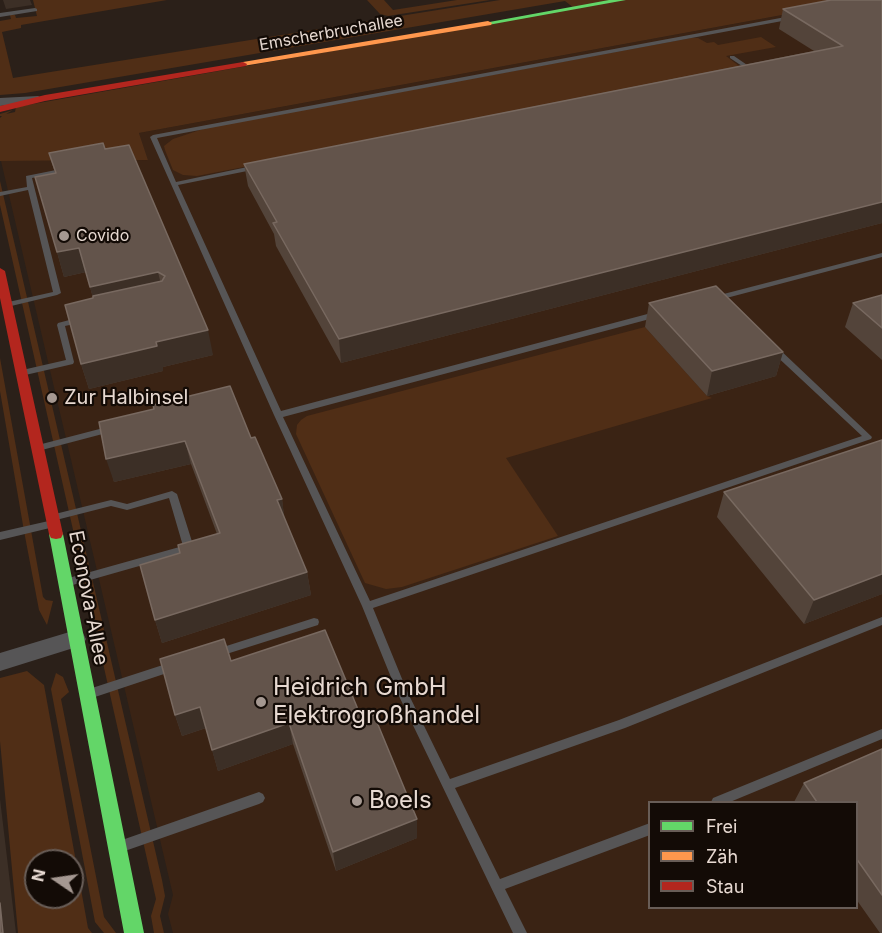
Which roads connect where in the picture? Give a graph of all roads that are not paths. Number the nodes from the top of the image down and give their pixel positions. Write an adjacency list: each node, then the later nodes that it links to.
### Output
1 (622, 0): 9 (street, Emscherbruchallee)
2 (34, 10): 3 (lane)
3 (0, 15)
4 (798, 16): 14 (lane)
5 (732, 57): 7 (lane)
6 (760, 67): 7 (lane)
7 (750, 69): 8 (lane)
8 (738, 71)
9 (45, 98): 10 (street, Emscherbruchallee); 11 (street, Emscherbruchallee)
10 (0, 102)
11 (0, 109)
12 (266, 166): 14 (lane)
13 (56, 172): 15 (lane)
14 (174, 184): 28 (lane)
15 (30, 188): 16 (lane); 21 (lane)
16 (0, 194)
17 (882, 255): 19 (lane)
18 (0, 271): 21 (street, Econova-Allee)
19 (720, 298): 20 (lane); 22 (lane)
20 (709, 301)
21 (7, 305): 25 (street, Econova-Allee)
22 (729, 306)
23 (663, 313): 28 (lane)
24 (84, 320): 27 (lane)
25 (5, 321): 27 (street, Econova-Allee)
26 (764, 339): 36 (lane)
27 (21, 373): 30 (street, Econova-Allee)
28 (278, 415): 36 (lane)
29 (119, 427): 30 (lane)
30 (38, 448): 31 (street, Econova-Allee)
31 (53, 520): 32 (lane); 34 (lane); 35 (street, Econova-Allee)
32 (0, 536)
33 (202, 544): 34 (lane)
34 (188, 548): 35 (lane)
35 (67, 583): 39 (street, Econova-Allee)
36 (367, 606): 45 (lane)
37 (882, 621): 45 (lane)
38 (314, 622): 40 (lane)
39 (76, 639): 41 (street); 43 (street, Econova-Allee)
40 (202, 658)
41 (0, 662)
42 (179, 665): 43 (lane)
43 (86, 695): 49 (street, Econova-Allee)
44 (882, 734): 47 (lane)
45 (448, 785): 50 (lane)
46 (259, 798): 49 (lane)
47 (719, 801)
48 (648, 830): 50 (lane)
49 (117, 848): 51 (street, Econova-Allee)
50 (498, 886): 52 (lane)
51 (134, 933)
52 (520, 933)

